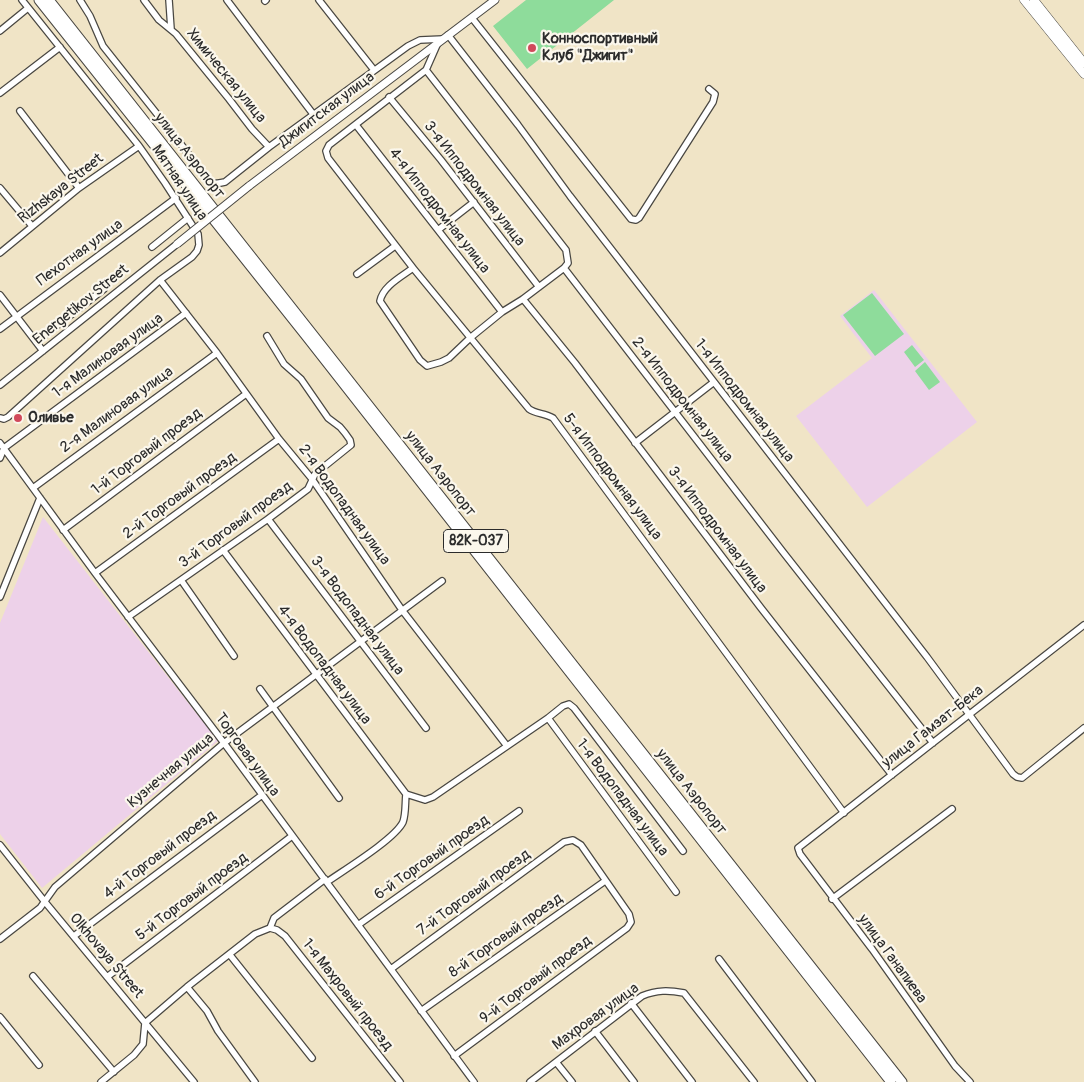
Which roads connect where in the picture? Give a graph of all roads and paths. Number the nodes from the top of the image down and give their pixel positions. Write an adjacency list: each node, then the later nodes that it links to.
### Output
1 (22, 0): 12 (street, Мятная улица)
2 (39, 0): 140 (main road, улица Аэропорт)
3 (49, 0): 141 (main road, улица Аэропорт / 82К-037)
4 (80, 0): 29 (street)
5 (144, 0): 14 (street, Химическая улица)
6 (169, 0): 14 (street)
7 (227, 0): 26 (street)
8 (319, 0): 19 (street)
9 (495, 0): 13 (street, Джигитская улица)
10 (1024, 0): 21 (main road)
11 (1034, 0): 18 (main road)
12 (28, 8): 15 (street); 17 (street, Мятная улица)
13 (472, 18): 16 (street, Джигитская улица); 22 (street)
14 (171, 28): 29 (street, Химическая улица)
15 (0, 31)
16 (443, 39): 19 (street); 20 (street); 37 (street, Джигитская улица, bridge); 58 (street, 1-я Ипподромная улица)
17 (60, 46): 23 (street); 28 (street, Мятная улица)
18 (1084, 63)
19 (374, 70): 26 (street)
20 (426, 70): 24 (street); 42 (street)
21 (1084, 74)
22 (709, 88)
23 (0, 93)
24 (389, 97): 27 (street); 33 (street, 3-я Ипподромная улица)
25 (20, 110): 31 (street)
26 (313, 114): 29 (street)
27 (356, 124): 36 (street, 4-я Ипподромная улица); 38 (street, 5-я Ипподромная улица)
28 (138, 146): 31 (street, Rizhskaya Street); 32 (street, Мятная улица)
29 (269, 147)
30 (0, 188): 35 (street)
31 (79, 188): 35 (street, Rizhskaya Street)
32 (176, 198): 34 (street, Мятная улица); 51 (street, Пехотная улица)
33 (474, 202): 36 (street); 45 (street, 3-я Ипподромная улица)
34 (188, 218): 39 (street); 44 (street, Мятная улица)
35 (32, 226): 40 (street, Rizhskaya Street)
36 (438, 230): 49 (street, 4-я Ипподромная улица)
37 (177, 244): 56 (street, Energetikov Street)
38 (395, 246): 41 (street, 5-я Ипподромная улица); 43 (street)
39 (152, 247)
40 (0, 253)
41 (413, 268): 54 (street, 5-я Ипподромная улица); 54 (street)
42 (564, 268): 45 (street); 61 (street, 2-я Ипподромная улица)
43 (357, 274)
44 (160, 280): 50 (street, 2-я Водопадная улица); 62 (street, Мятная улица)
45 (539, 287): 48 (street)
46 (104, 289): 55 (street)
47 (0, 295): 51 (street)
48 (523, 299): 49 (street); 64 (street, 3-я Ипподромная улица)
49 (502, 312): 54 (street)
50 (186, 313): 57 (street, 2-я Водопадная улица); 65 (street, 1-я Малиновая улица)
51 (17, 315): 52 (street, Пехотная улица); 55 (street)
52 (0, 329)
53 (267, 336): 67 (street, 3-й Торговый проезд)
54 (470, 338): 98 (street, 5-я Ипподромная улица)
55 (36, 342): 56 (street)
56 (43, 351): 59 (street, Energetikov Street)
57 (216, 353): 60 (street, 2-я Водопадная улица); 68 (street, 2-я Малиновая улица)
58 (714, 382): 61 (street); 85 (street, 1-я Ипподромная улица)
59 (0, 385)
60 (246, 394): 63 (street, 2-я Водопадная улица); 71 (street, 1-й Торговый проезд)
61 (675, 412): 64 (street); 90 (street, 2-я Ипподромная улица)
62 (0, 418)
63 (279, 439): 67 (street, 2-я Водопадная улица); 73 (street, 2-й Торговый проезд)
64 (635, 443): 92 (street, 3-я Ипподромная улица)
65 (2, 445): 66 (street); 68 (street, Торговая улица)
66 (0, 458)
67 (312, 479): 70 (street, 3-й Торговый проезд); 77 (street, 2-я Водопадная улица)
68 (33, 488): 69 (street, Торговая улица)
69 (40, 498): 71 (street, Торговая улица); 76 (street)
70 (268, 519): 72 (street, 3-й Торговый проезд); 80 (street, 3-я Водопадная улица)
71 (63, 530): 73 (street, Торговая улица)
72 (224, 550): 74 (street, 3-й Торговый проезд); 82 (street, 4-я Водопадная улица)
73 (94, 573): 78 (street, Торговая улица)
74 (181, 580): 78 (street, 3-й Торговый проезд); 81 (street)
75 (442, 580): 77 (street, Кузнечная улица)
76 (0, 597)
77 (402, 610): 80 (street, Кузнечная улица); 91 (street, 2-я Водопадная улица)
78 (128, 617): 89 (street, Торговая улица)
79 (1084, 625): 85 (street, улица Гамзат-Бека)
80 (360, 642): 82 (street, Кузнечная улица); 87 (street, 3-я Водопадная улица)
81 (234, 656)
82 (316, 675): 84 (street, Кузнечная улица); 93 (street, 4-я Водопадная улица)
83 (260, 689): 84 (street)
84 (272, 707): 89 (street, Кузнечная улица); 95 (street)
85 (969, 715): 88 (street, 1-я Ипподромная улица); 90 (street, улица Гамзат-Бека)
86 (548, 718): 91 (street); 102 (street); 105 (street, 1-я Водопадная улица)
87 (426, 728)
88 (1084, 728)
89 (224, 743): 94 (street, Торговая улица); 107 (street, Кузнечная улица)
90 (933, 743): 92 (street, улица Гамзат-Бека)
91 (506, 746): 93 (street)
92 (892, 775): 98 (street, улица Гамзат-Бека)
93 (406, 794): 103 (street)
94 (262, 795): 99 (street, Торговая улица); 111 (street, 4-й Торговый проезд)
95 (339, 798)
96 (952, 809): 106 (street)
97 (519, 811): 108 (street, 6-й Торговый проезд)
98 (844, 813): 101 (street, улица Гамзат-Бека)
99 (292, 836): 103 (street, Торговая улица); 116 (street, 5-й Торговый проезд)
100 (0, 844): 107 (street, Olkhovaya Street)
101 (798, 848): 106 (street, улица Ганапиева)
102 (683, 851)
103 (326, 880): 108 (street, Торговая улица); 109 (street)
104 (605, 881): 114 (street, 7-й Торговый проезд); 119 (street, 8-й Торговый проезд); 123 (street, 9-й Торговый проезд)
105 (676, 892)
106 (832, 899): 142 (street, улица Ганапиева)
107 (45, 902): 110 (street, Кузнечная улица); 111 (street, Olkhovaya Street)
108 (358, 925): 114 (street, Торговая улица)
109 (270, 928): 112 (street); 132 (street, 1-я Махровый проезд)
110 (1, 936)
111 (74, 936): 116 (street, Olkhovaya Street)
112 (230, 955): 117 (street); 124 (street)
113 (719, 959): 139 (street)
114 (391, 969): 119 (street, Торговая улица)
115 (34, 976): 127 (street)
116 (107, 977): 121 (street, Olkhovaya Street)
117 (187, 987): 121 (street); 131 (street)
118 (631, 1003): 122 (street, Махровая улица); 137 (street); 138 (street, Махровая улица)
119 (421, 1011): 123 (street, Торговая улица)
120 (0, 1017): 126 (street)
121 (145, 1023): 127 (street); 128 (street, Olkhovaya Street)
122 (595, 1031): 125 (street, Махровая улица); 136 (street)
123 (454, 1056): 133 (street, Торговая улица)
124 (312, 1058)
125 (556, 1062): 134 (street, Махровая улица); 135 (street)
126 (40, 1065)
127 (114, 1072): 129 (street)
128 (192, 1080): 130 (street)
129 (101, 1082)
130 (185, 1082)
131 (255, 1082)
132 (400, 1082)
133 (474, 1082)
134 (530, 1082)
135 (572, 1082)
136 (634, 1082)
137 (692, 1082)
138 (754, 1082)
139 (812, 1082)
140 (892, 1082)
141 (902, 1082)
142 (970, 1082)

